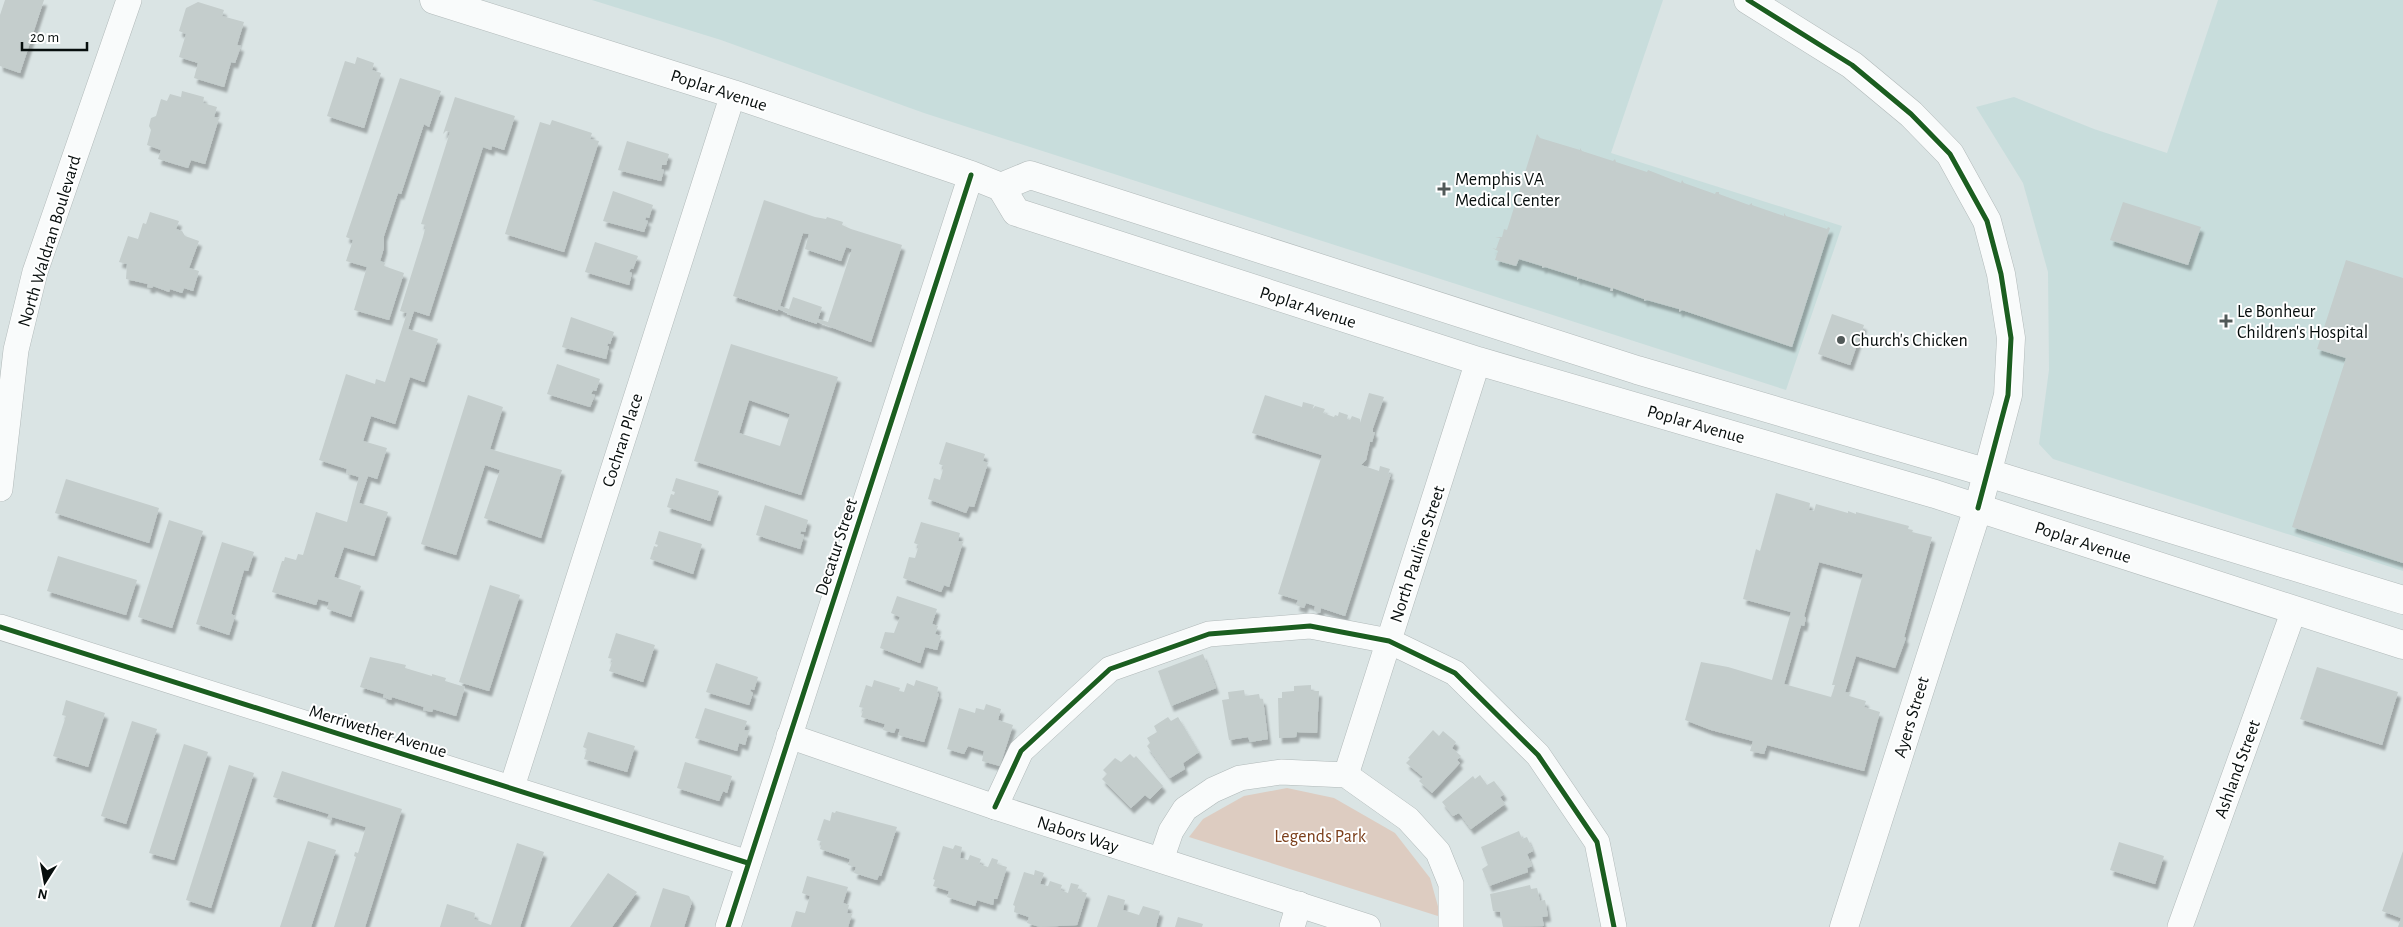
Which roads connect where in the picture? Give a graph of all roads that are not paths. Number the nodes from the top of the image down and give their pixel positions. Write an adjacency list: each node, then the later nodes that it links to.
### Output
1 (129, 0): 9 (street, North Waldran Boulevard)
2 (434, 0): 4 (main road, Poplar Avenue)
3 (1748, 0): 8 (main road)
4 (733, 94): 5 (main road, Poplar Avenue); 18 (street, Cochran Place)
5 (971, 175): 6 (main road, Poplar Avenue); 16 (street, Decatur Street)
6 (1001, 187): 7 (main road, Poplar Avenue); 8 (main road, Poplar Avenue)
7 (1478, 361): 10 (main road, Poplar Avenue); 14 (street, North Pauline Street)
8 (1988, 473): 10 (main road); 11 (main road, Poplar Avenue)
9 (0, 489)
10 (1978, 508): 12 (main road, Poplar Avenue); 27 (main road, Ayers Street)
11 (2403, 600)
12 (2294, 610): 15 (main road, Poplar Avenue); 28 (street, Ashland Street)
13 (0, 627): 18 (street, Merriwether Avenue)
14 (1389, 641): 17 (street, North Pauline Street); 19 (street); 26 (street)
15 (2403, 645)
16 (789, 736): 19 (street, Nabors Way); 21 (street, Decatur Street)
17 (1346, 775): 20 (street); 25 (street)
18 (512, 787): 21 (street, Merriwether Avenue)
19 (995, 807): 20 (street, Nabors Way)
20 (1161, 860): 22 (street, Nabors Way)
21 (748, 863): 23 (street, Decatur Street)
22 (1295, 916): 24 (street, Nabors Way)
23 (728, 927)
24 (1368, 927)
25 (1451, 927)
26 (1614, 927)
27 (1844, 927)
28 (2180, 927)

